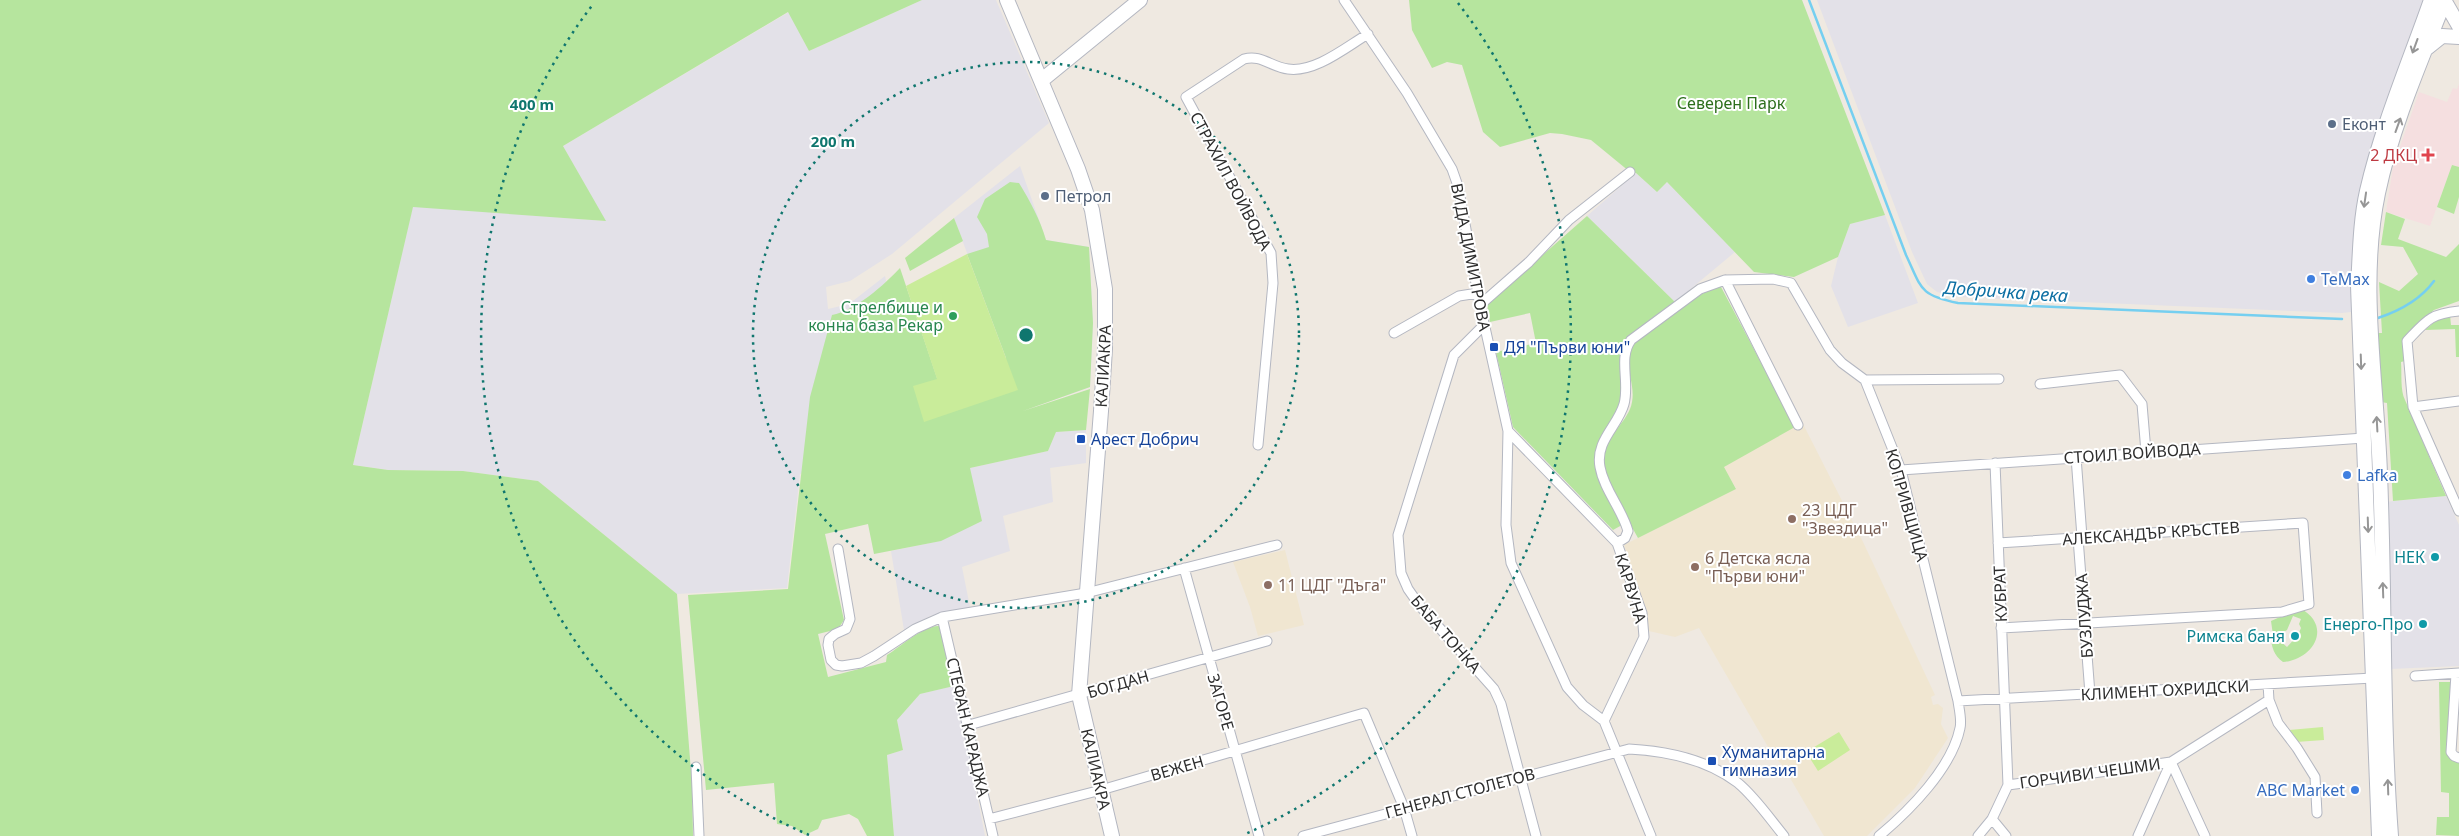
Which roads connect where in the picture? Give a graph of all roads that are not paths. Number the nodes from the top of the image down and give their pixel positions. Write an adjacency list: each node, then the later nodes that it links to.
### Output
1 (1007, 0): 10 (main road, КАЛИАКРА)
2 (1140, 0): 10 (main road)
3 (1344, 0): 7 (street, ВИДА ДИМИТРОВА)
4 (2431, 0): 25 (main road, one-way to 25)
5 (2445, 0): 6 (main road); 9 (main road)
6 (2459, 26)
7 (1368, 34): 13 (street, ВИДА ДИМИТРОВА); 26 (street, СТРАХИЛ ВОЙВОДА)
8 (2459, 37): 9 (main road)
9 (2425, 51): 82 (main road, one-way to 9)
10 (1042, 80): 38 (main road, КАЛИАКРА)
11 (1630, 172): 14 (street)
12 (1725, 280): 19 (street); 23 (street); 34 (street)
13 (1478, 293): 14 (street, ВИДА ДИМИТРОВА); 17 (street)
14 (1480, 305): 16 (street, ВИДА ДИМИТРОВА)
15 (2459, 311): 22 (street)
16 (1484, 325): 24 (street, ВИДА ДИМИТРОВА); 60 (street, БАБА ТОНКА)
17 (1394, 333)
18 (1999, 379): 19 (street)
19 (1865, 380): 30 (street, КОПРИВЩИЦА)
20 (2040, 384): 27 (street)
21 (2459, 401): 22 (street)
22 (2413, 407): 31 (street)
23 (1798, 425)
24 (1508, 432): 34 (street, КАРВУНА); 53 (street, ВИДА ДИМИТРОВА)
25 (2364, 438): 27 (street, СТОИЛ ВОЙВОДА); 46 (main road, one-way to 46)
26 (1258, 446)
27 (2146, 452): 28 (street, СТОИЛ ВОЙВОДА)
28 (2076, 457): 29 (street, СТОИЛ ВОЙВОДА); 32 (street, БУЗЛУДЖА)
29 (1995, 464): 30 (street, СТОИЛ ВОЙВОДА); 33 (street, КУБРАТ)
30 (1901, 470): 52 (street, КОПРИВЩИЦА)
31 (2459, 511)
32 (2080, 538): 33 (street, АЛЕКСАНДЪР КРЪСТЕВ); 40 (street, БУЗЛУДЖА); 40 (street, АЛЕКСАНДЪР КРЪСТЕВ)
33 (1998, 542): 41 (street, КУБРАТ)
34 (1617, 543): 53 (street, КАРВУНА)
35 (1277, 545): 37 (street)
36 (838, 549): 39 (street)
37 (1184, 568): 38 (street); 43 (street, ЗАГОРЕ)
38 (1086, 593): 39 (street); 49 (main road, КАЛИАКРА)
39 (942, 617): 54 (street, СТЕФАН КАРАДЖА)
40 (2085, 622): 41 (street); 48 (street, БУЗЛУДЖА)
41 (2001, 628): 50 (street, КУБРАТ)
42 (1267, 641): 43 (street, БОГДАН)
43 (1209, 658): 49 (street, БОГДАН); 55 (street, ЗАГОРЕ)
44 (2457, 674): 45 (street); 57 (street)
45 (2415, 676)
46 (2373, 678): 47 (street, КЛИМЕНТ ОХРИДСКИ); 81 (main road)
47 (2268, 684): 48 (street, КЛИМЕНТ ОХРИДСКИ); 51 (street)
48 (2090, 694): 50 (street, КЛИМЕНТ ОХРИДСКИ)
49 (1079, 695): 54 (street, БОГДАН); 62 (main road, КАЛИАКРА)
50 (2004, 700): 52 (street, КЛИМЕНТ ОХРИДСКИ); 61 (street, КУБРАТ)
51 (2269, 700): 58 (street); 64 (street)
52 (1958, 701): 76 (street, КОПРИВЩИЦА)
53 (1604, 721): 56 (street)
54 (969, 725): 65 (street, СТЕФАН КАРАДЖА)
55 (1235, 751): 62 (street, ВЕЖЕН); 63 (street, ВЕЖЕН); 70 (street, ЗАГОРЕ)
56 (1617, 752): 60 (street, ГЕНЕРАЛ СТОЛЕТОВ); 74 (street); 75 (street, ГЕНЕРАЛ СТОЛЕТОВ)
57 (2459, 758)
58 (2171, 762): 61 (street, ГОРЧИВИ ЧЕШМИ); 79 (street); 80 (street)
59 (696, 767): 67 (street)
60 (1520, 778): 63 (street, ГЕНЕРАЛ СТОЛЕТОВ); 73 (street, БАБА ТОНКА)
61 (2008, 785): 66 (street)
62 (1101, 790): 65 (street, ВЕЖЕН); 69 (main road, КАЛИАКРА)
63 (1404, 808): 71 (street, ГЕНЕРАЛ СТОЛЕТОВ); 72 (street)
64 (2317, 813)
65 (990, 819): 68 (street, СТЕФАН КАРАДЖА)
66 (1992, 819): 77 (street); 78 (street)
67 (699, 836)
68 (993, 836)
69 (1112, 836)
70 (1259, 836)
71 (1304, 836)
72 (1412, 836)
73 (1536, 836)
74 (1651, 836)
75 (1784, 836)
76 (1879, 836)
77 (1978, 836)
78 (2006, 836)
79 (2138, 836)
80 (2205, 836)
81 (2379, 836)
82 (2391, 836)

